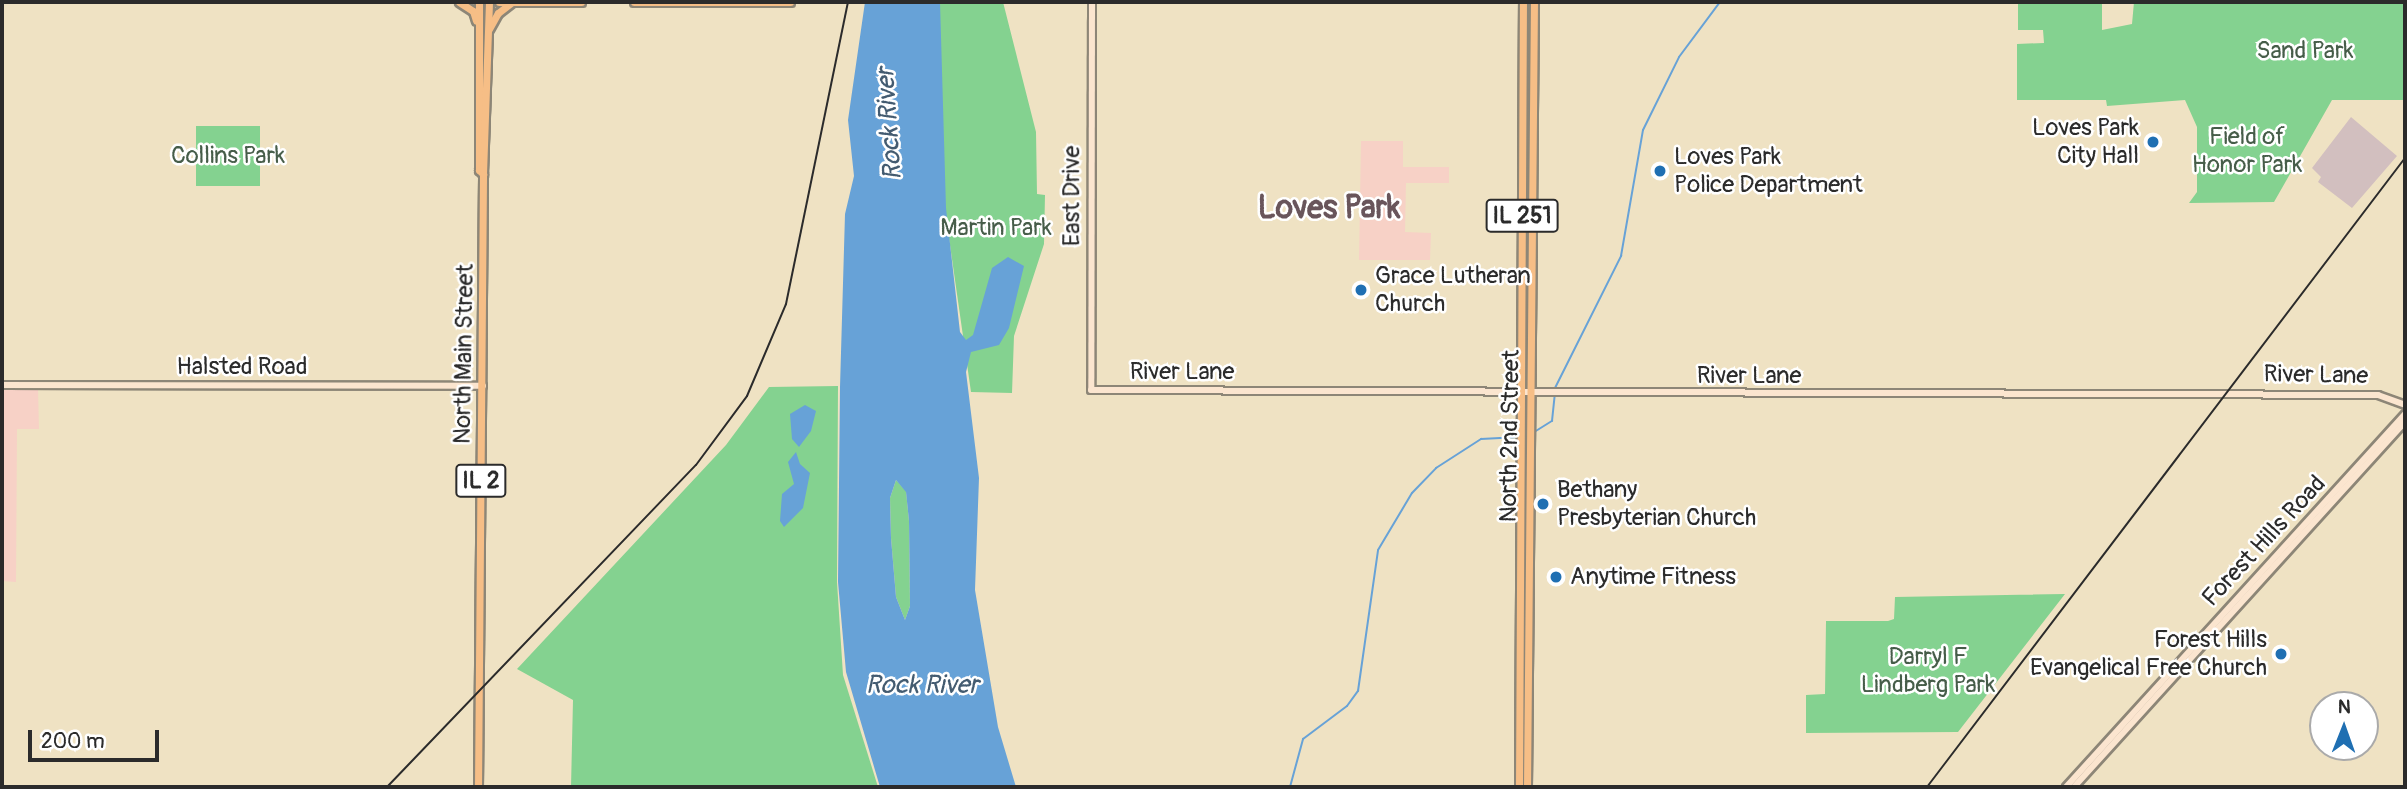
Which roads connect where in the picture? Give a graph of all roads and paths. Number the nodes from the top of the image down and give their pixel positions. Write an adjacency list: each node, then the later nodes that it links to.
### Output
1 (459, 2): 12 (main road)
2 (480, 2): 12 (main road, North Main Street / IL 2)
3 (489, 2): 13 (main road, North Main Street / IL 2)
4 (499, 2): 5 (main road)
5 (512, 2): 6 (main road); 13 (main road)
6 (582, 2)
7 (634, 2): 8 (main road)
8 (790, 2)
9 (1093, 2): 17 (street, East Drive)
10 (1524, 2): 18 (main road, North 2nd Street / IL 251)
11 (1534, 2): 18 (main road, North 2nd Street / IL 251)
12 (479, 29): 14 (main road, North Main Street / IL 2)
13 (488, 30): 14 (main road, North Main Street / IL 2)
14 (483, 174): 16 (main road, North Main Street / IL 2)
15 (2, 385): 16 (street, Halsted Road)
16 (483, 386): 25 (main road, North Main Street / IL 2)
17 (1091, 390): 18 (street, River Lane)
18 (1526, 393): 19 (street, River Lane); 22 (main road, North 2nd Street / IL 251)
19 (2405, 405)
20 (2405, 414): 23 (street, Forest Hills Road)
21 (2405, 422): 23 (street, Forest Hills Road)
22 (1525, 441): 26 (main road, North 2nd Street / IL 251); 27 (main road, North 2nd Street / IL 251)
23 (2363, 464): 24 (street, Forest Hills Road)
24 (2076, 782): 28 (street, Forest Hills Road)
25 (478, 787)
26 (1519, 787)
27 (1527, 787)
28 (2066, 787)

